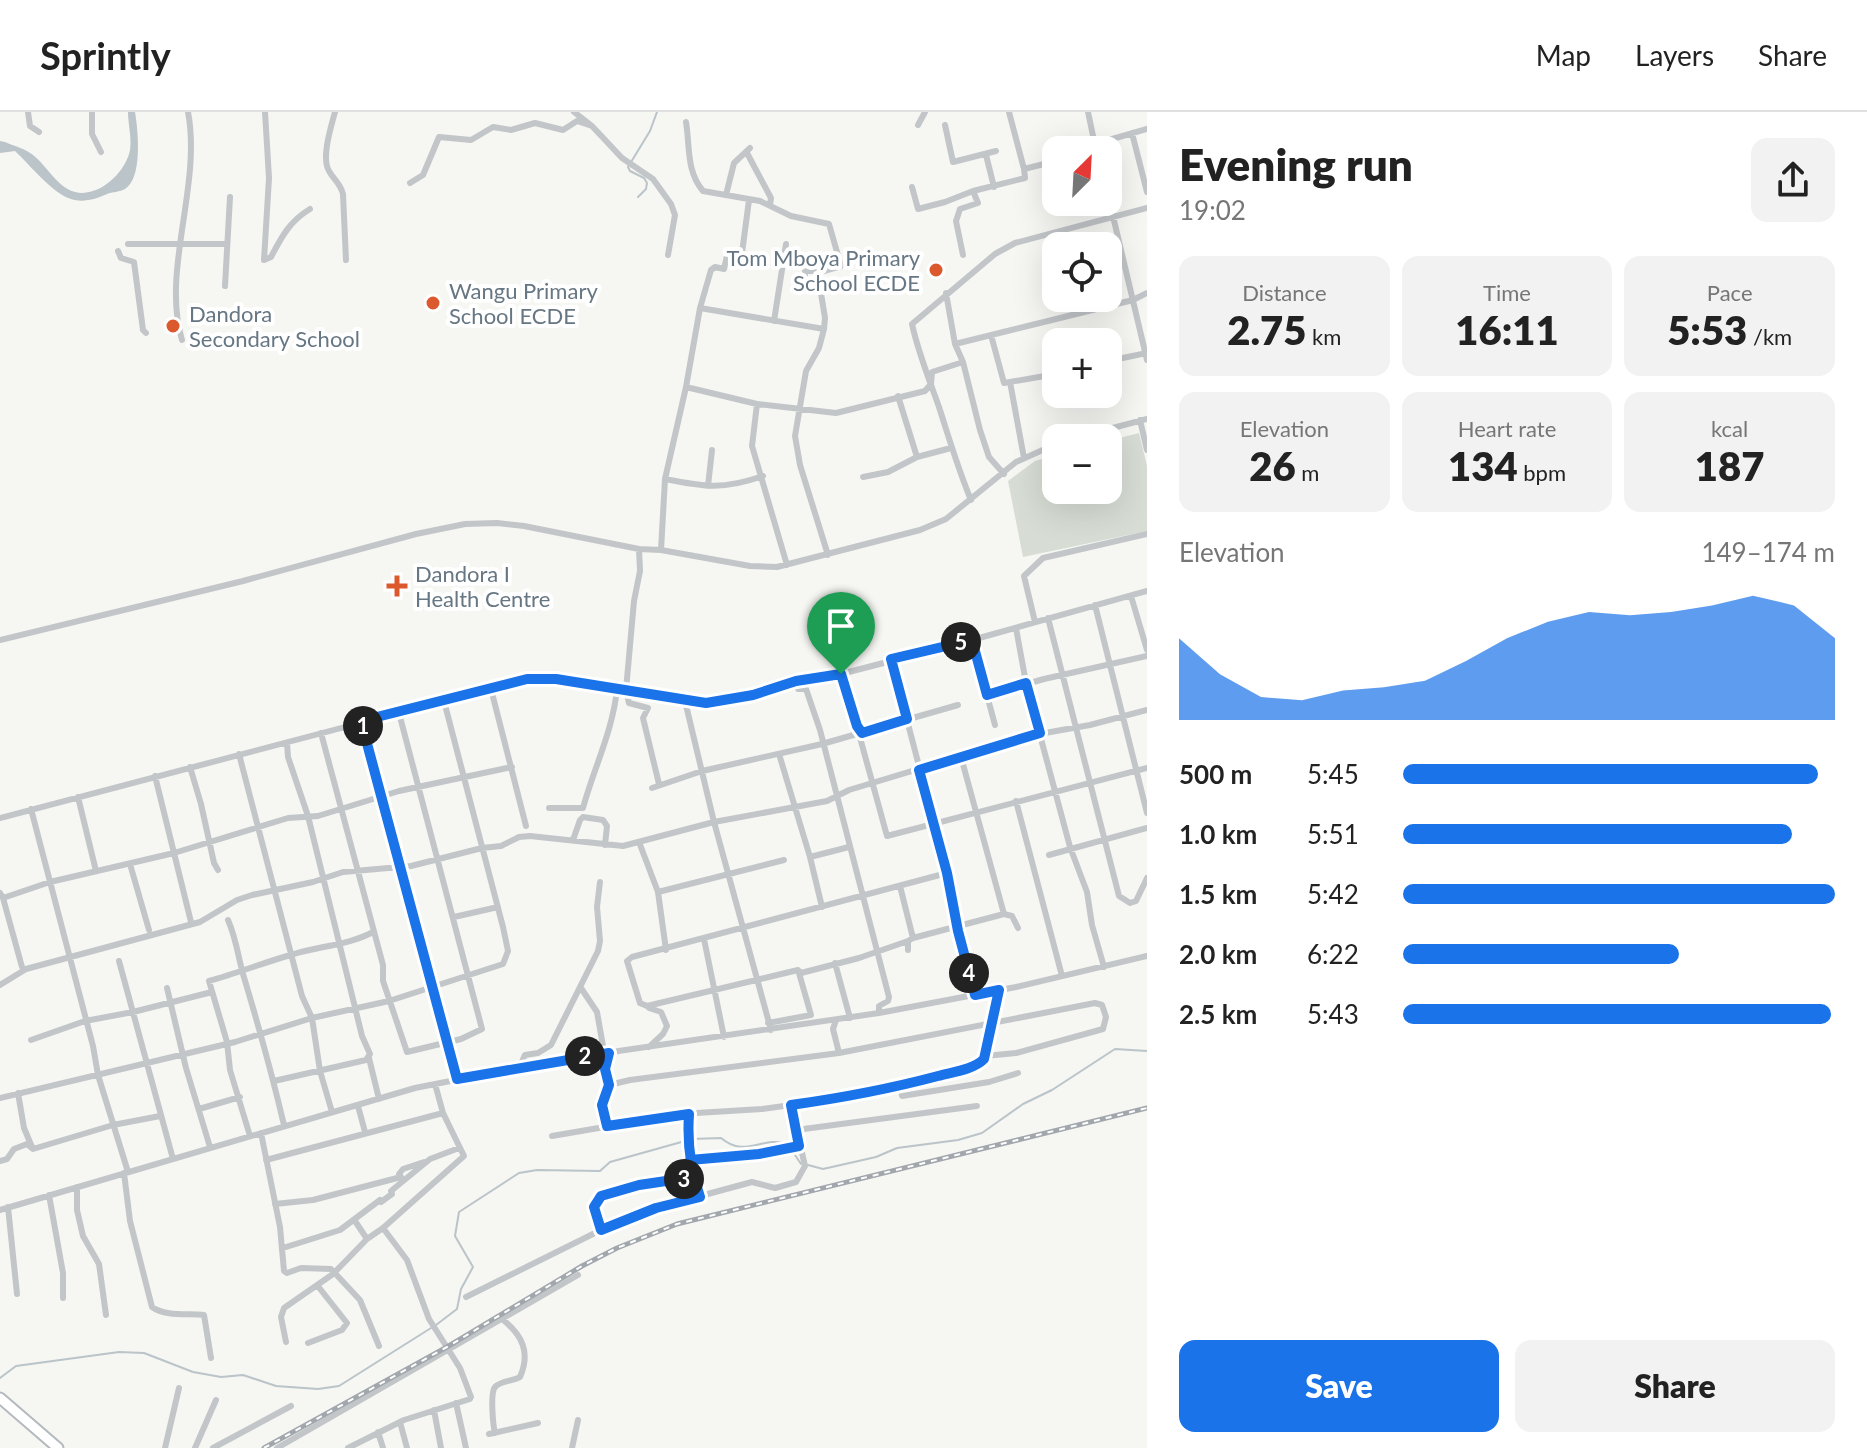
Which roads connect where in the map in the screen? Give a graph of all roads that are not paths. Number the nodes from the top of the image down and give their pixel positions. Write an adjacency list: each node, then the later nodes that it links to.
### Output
1 (28, 112): 15 (street)
2 (92, 112): 20 (street)
3 (188, 112): 36 (street)
4 (265, 112): 34 (street)
5 (335, 112): 43 (street)
6 (574, 112): 13 (street)
7 (925, 112): 11 (street)
8 (1009, 112): 23 (street)
9 (1088, 112): 17 (street)
10 (686, 122): 29 (street)
11 (918, 125)
12 (945, 125): 21 (street)
13 (592, 126): 24 (street); 41 (street)
14 (1147, 129): 16 (street)
15 (39, 132)
16 (1132, 133): 18 (street); 28 (street)
17 (1093, 136)
18 (1122, 137)
19 (996, 151): 21 (street)
20 (101, 152)
21 (986, 155): 26 (street)
22 (1042, 164): 23 (street)
23 (1024, 169): 26 (street)
24 (410, 183)
25 (912, 187): 27 (street)
26 (994, 187): 27 (street)
27 (973, 191): 42 (street)
28 (1147, 192)
29 (726, 195): 31 (street); 32 (street)
30 (230, 197): 38 (street)
31 (749, 200): 32 (street); 48 (street)
32 (770, 205): 50 (street)
33 (1147, 208): 35 (street)
34 (310, 209)
35 (1114, 218): 45 (street); 47 (street)
36 (182, 243): 37 (street); 38 (street); 53 (street)
37 (128, 244)
38 (227, 244): 44 (street)
39 (786, 244): 49 (street)
40 (118, 251): 51 (street)
41 (668, 255)
42 (963, 255)
43 (346, 260)
44 (225, 286)
45 (946, 293): 54 (street); 60 (street)
46 (1147, 293): 47 (street)
47 (1133, 300): 52 (street); 55 (street)
48 (700, 308): 49 (street); 61 (street)
49 (774, 321): 50 (street)
50 (824, 329): 64 (street)
51 (146, 333)
52 (991, 335): 54 (street); 59 (street)
53 (182, 340)
54 (955, 344): 57 (street)
55 (1146, 356): 56 (street)
56 (1122, 359)
57 (963, 362): 60 (street); 73 (street)
58 (1042, 376): 59 (street)
59 (1010, 382): 72 (street)
60 (931, 384): 62 (street); 67 (street)
61 (686, 387): 63 (street); 76 (street)
62 (898, 396): 64 (street); 71 (street)
63 (757, 404): 64 (street); 74 (street)
64 (801, 409): 82 (street)
65 (1143, 419): 66 (street); 70 (street)
66 (1122, 425)
67 (951, 448): 71 (street); 78 (street)
68 (712, 450): 77 (street)
69 (1042, 450): 72 (street)
70 (1147, 450)
71 (917, 457): 75 (street)
72 (1024, 458): 73 (street)
73 (1004, 474): 78 (street)
74 (763, 476): 77 (street); 83 (street)
75 (863, 477)
76 (665, 479): 77 (street); 81 (street)
77 (708, 486)
78 (971, 500): 82 (street)
79 (1147, 534): 88 (street)
80 (639, 549): 81 (street); 90 (street); 102 (street)
81 (661, 550): 83 (street)
82 (828, 555): 83 (street)
83 (787, 565)
84 (1147, 591): 85 (street)
85 (1131, 596): 86 (street); 92 (street)
86 (1095, 605): 87 (street); 95 (street)
87 (1048, 618): 88 (street); 97 (street)
88 (1035, 622): 89 (street)
89 (1016, 628): 91 (street); 99 (street)
90 (0, 640)
91 (972, 640): 94 (street); 103 (street)
92 (1147, 650)
93 (1147, 656): 95 (street)
94 (891, 659): 96 (street); 110 (street)
95 (1111, 665): 97 (street); 109 (street)
96 (841, 674): 98 (street); 116 (street)
97 (1063, 676): 99 (street); 113 (street)
98 (796, 681): 105 (street); 118 (street)
99 (1026, 683): 103 (street); 115 (street)
100 (491, 689): 101 (street); 104 (street); 123 (street)
101 (617, 689): 102 (street); 139 (street)
102 (626, 690): 105 (street); 127 (street)
103 (987, 695): 112 (street)
104 (444, 701): 108 (street); 129 (street)
105 (685, 701): 127 (street)
106 (958, 705): 110 (street)
107 (1147, 710): 109 (street)
108 (399, 713): 111 (street); 132 (street)
109 (1124, 717): 113 (street); 126 (street)
110 (907, 719): 116 (street); 125 (street)
111 (361, 721): 114 (street); 135 (street)
112 (995, 725)
113 (1077, 726): 115 (street); 131 (street)
114 (321, 733): 117 (street); 141 (street)
115 (1040, 733): 121 (street); 133 (street)
116 (860, 734): 118 (street); 130 (street)
117 (287, 743): 119 (street); 144 (street)
118 (822, 744): 120 (street); 136 (street)
119 (239, 754): 122 (street); 149 (street)
120 (779, 754): 127 (street); 138 (street)
121 (961, 757): 125 (street); 142 (street)
122 (190, 767): 128 (street); 153 (street)
123 (512, 767): 129 (street); 148 (street)
124 (1147, 768): 126 (street)
125 (919, 770): 130 (street); 147 (street)
126 (1137, 770): 131 (street); 143 (street)
127 (702, 771): 146 (street)
128 (155, 776): 134 (street); 159 (street)
129 (464, 777): 132 (street); 158 (street)
130 (871, 783): 136 (street); 147 (street)
131 (1091, 783): 133 (street); 151 (street)
132 (420, 787): 135 (street); 162 (street)
133 (1055, 791): 137 (street); 157 (street)
134 (78, 797): 140 (street); 168 (street)
135 (382, 797): 141 (street); 165 (street)
136 (836, 797): 138 (street); 156 (street)
137 (1016, 801): 142 (street); 206 (street)
138 (793, 806): 146 (street); 161 (street)
139 (549, 808)
140 (31, 809): 145 (street); 173 (street)
141 (343, 810): 144 (street); 167 (street)
142 (975, 812): 147 (street); 182 (street)
143 (1147, 813)
144 (308, 816): 149 (street); 172 (street)
145 (0, 818)
146 (714, 822): 154 (street); 170 (street)
147 (933, 822): 169 (street)
148 (526, 826)
149 (258, 827): 153 (street); 176 (street)
150 (1147, 828): 151 (street)
151 (1106, 838): 157 (street); 171 (street)
152 (573, 840): 155 (street); 155 (street); 158 (street)
153 (209, 841): 159 (street); 166 (street)
154 (639, 842): 155 (street); 177 (street)
155 (605, 845)
156 (849, 847): 161 (street); 179 (street)
157 (1070, 847): 160 (street); 203 (street)
158 (482, 848): 162 (street); 180 (street)
159 (174, 853): 164 (street); 185 (street)
160 (1049, 855)
161 (810, 857): 181 (street)
162 (438, 860): 165 (street); 183 (street)
163 (784, 860): 170 (street)
164 (130, 864): 168 (street); 189 (street)
165 (401, 868): 167 (street); 210 (street)
166 (218, 870)
167 (358, 870): 172 (street); 190 (street)
168 (96, 871): 173 (street)
169 (947, 873): 175 (street); 186 (street)
170 (729, 874): 177 (street); 188 (street)
171 (1147, 878)
172 (323, 879): 176 (street); 193 (street)
173 (50, 882): 178 (street); 199 (street)
174 (600, 882): 212 (street)
175 (900, 886): 179 (street); 192 (street)
176 (275, 890): 197 (street); 199 (street)
177 (658, 892): 194 (street)
178 (2, 895): 202 (street)
179 (862, 895): 181 (street); 196 (street)
180 (498, 907): 183 (street); 207 (street)
181 (822, 907): 188 (street)
182 (1004, 914): 186 (street); 187 (street)
183 (454, 917): 207 (street)
184 (228, 920): 205 (street)
185 (191, 922)
186 (958, 926): 192 (street); 216 (street)
187 (1018, 928)
188 (745, 929): 191 (street); 208 (street)
189 (149, 930)
190 (373, 932): 193 (street); 217 (street)
191 (704, 939): 194 (street); 214 (street)
192 (910, 939): 195 (street); 196 (street)
193 (339, 942): 197 (street); 220 (street)
194 (666, 950): 219 (street)
195 (908, 950)
196 (876, 953): 201 (street); 222 (street)
197 (292, 954): 205 (street); 223 (street)
198 (1147, 956): 203 (street)
199 (69, 957): 209 (street); 226 (street)
200 (119, 961): 221 (street)
201 (835, 963): 204 (street); 224 (street)
202 (22, 967)
203 (1104, 967): 206 (street)
204 (798, 970): 208 (street); 228 (street)
205 (242, 971): 215 (street); 229 (street)
206 (1062, 976): 213 (street)
207 (469, 977): 210 (street); 233 (street)
208 (758, 978): 214 (street); 228 (street)
209 (0, 985)
210 (433, 986): 217 (street); 233 (street)
211 (167, 988): 218 (street)
212 (581, 988): 236 (street); 241 (street)
213 (999, 990): 216 (street); 227 (street)
214 (714, 991): 219 (street); 230 (street)
215 (212, 992): 218 (street); 232 (street)
216 (975, 995): 222 (street)
217 (389, 1001): 220 (street); 233 (street)
218 (169, 1003): 221 (street); 235 (street)
219 (644, 1006): 234 (street)
220 (355, 1007): 223 (street); 239 (street)
221 (133, 1012): 226 (street); 240 (street)
222 (879, 1013): 224 (street)
223 (312, 1018): 229 (street); 242 (street)
224 (850, 1018): 225 (street)
225 (836, 1020): 228 (street); 237 (street)
226 (85, 1021): 231 (street); 244 (street)
227 (991, 1024): 237 (street); 238 (street); 238 (street)
228 (770, 1027): 230 (street)
229 (260, 1032): 232 (street); 246 (street)
230 (724, 1037): 234 (street)
231 (31, 1040)
232 (227, 1042): 235 (street); 252 (street)
233 (446, 1042): 245 (street)
234 (649, 1047): 236 (street)
235 (183, 1053): 240 (street); 258 (street)
236 (609, 1053): 241 (street); 248 (street)
237 (839, 1053): 248 (street)
238 (985, 1056): 249 (street)
239 (369, 1058): 242 (street); 254 (street)
240 (146, 1064): 244 (street); 263 (street)
241 (519, 1066): 245 (street)
242 (320, 1071): 246 (street); 259 (street)
243 (1018, 1073): 251 (street)
244 (98, 1075): 250 (street); 264 (street)
245 (457, 1079): 247 (street)
246 (274, 1081): 265 (street)
247 (435, 1084): 254 (street); 260 (street)
248 (609, 1085): 266 (street)
249 (901, 1087): 251 (street); 255 (street)
250 (18, 1093): 253 (street); 275 (street)
251 (902, 1096): 262 (street)
252 (240, 1097): 258 (street); 270 (street)
253 (0, 1098)
254 (379, 1099): 256 (street)
255 (791, 1105): 261 (street); 267 (street)
256 (358, 1106): 259 (street); 268 (street)
257 (977, 1106): 262 (street)
258 (199, 1109): 273 (street)
259 (332, 1112): 265 (street)
260 (443, 1113): 268 (street); 274 (street)
261 (689, 1114): 266 (street); 278 (street)
262 (906, 1115): 267 (street)
263 (160, 1116): 264 (street); 276 (street)
264 (113, 1125): 275 (street); 280 (street)
265 (284, 1125): 269 (street)
266 (607, 1126): 271 (street)
267 (796, 1130): 272 (street)
268 (365, 1132): 277 (street)
269 (261, 1133): 270 (street); 277 (street)
270 (250, 1136): 273 (street)
271 (552, 1136)
272 (799, 1146): 278 (street); 285 (street)
273 (210, 1147): 276 (street)
274 (459, 1148): 282 (street); 290 (street)
275 (33, 1149): 279 (street)
276 (173, 1159): 280 (street)
277 (266, 1160): 287 (street)
278 (690, 1160): 281 (street)
279 (0, 1161)
280 (126, 1173): 283 (street); 306 (street)
281 (693, 1177): 285 (street); 291 (street)
282 (402, 1179): 287 (street); 289 (street)
283 (77, 1187): 284 (street); 300 (street)
284 (49, 1195): 288 (street); 299 (street)
285 (700, 1197): 291 (street)
286 (0, 1199): 288 (street)
287 (275, 1204): 293 (street)
288 (4, 1208): 297 (street)
289 (355, 1221): 292 (street); 293 (street)
290 (383, 1228): 292 (street); 305 (street)
291 (601, 1230): 298 (street)
292 (367, 1239): 294 (street)
293 (283, 1248): 294 (street)
294 (333, 1274): 296 (street); 304 (street)
295 (578, 1275): 301 (street)
296 (317, 1285): 302 (street); 303 (street)
297 (17, 1294)
298 (466, 1297)
299 (63, 1298)
300 (106, 1315)
301 (502, 1319): 305 (street); 315 (street)
302 (286, 1342)
303 (308, 1343)
304 (379, 1346)
305 (449, 1350): 310 (street); 322 (street)
306 (211, 1358)
307 (179, 1388): 319 (street)
308 (0, 1398): 318 (main road)
309 (216, 1400): 320 (street)
310 (456, 1403): 312 (street); 327 (street)
311 (291, 1406): 321 (street)
312 (434, 1410): 314 (street); 326 (street)
313 (578, 1420): 328 (street)
314 (400, 1422): 316 (street); 325 (street)
315 (538, 1423)
316 (378, 1432): 317 (street); 324 (street)
317 (356, 1445): 323 (street)
318 (58, 1448)
319 (165, 1448)
320 (195, 1448)
321 (213, 1448)
322 (277, 1448)
323 (348, 1448)
324 (383, 1448)
325 (407, 1448)
326 (441, 1448)
327 (466, 1448)
328 (572, 1448)

